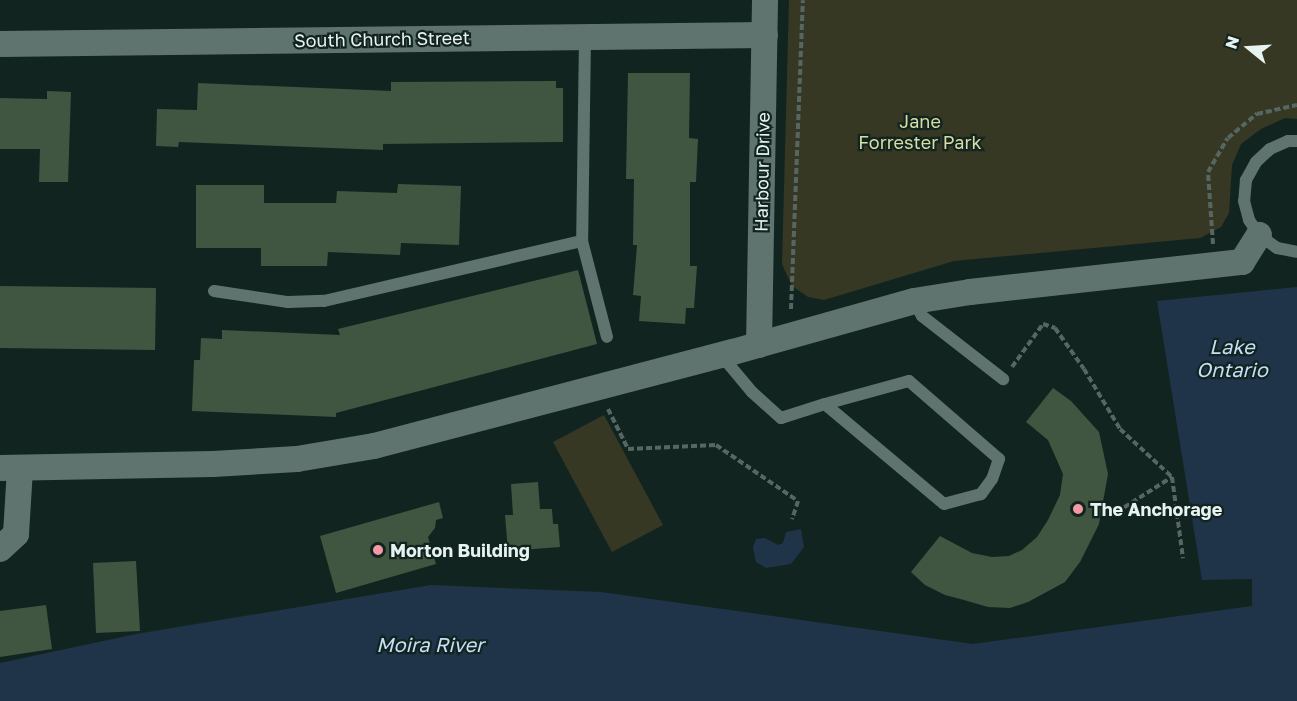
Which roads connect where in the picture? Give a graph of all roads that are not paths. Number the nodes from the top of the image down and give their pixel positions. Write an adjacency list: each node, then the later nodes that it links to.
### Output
1 (765, 0): 2 (street, Harbour Drive)
2 (765, 35): 3 (street, South Church Street); 12 (street, Harbour Drive)
3 (585, 37): 4 (street, South Church Street); 7 (lane)
4 (0, 44)
5 (1297, 141): 6 (lane)
6 (1259, 235): 8 (lane); 10 (street)
7 (582, 241): 9 (lane); 11 (lane)
8 (1297, 252)
9 (214, 291)
10 (914, 302): 12 (street); 14 (lane)
11 (607, 337)
12 (759, 345): 13 (street)
13 (721, 355): 15 (lane); 16 (street)
14 (1003, 379)
15 (825, 404): 15 (lane)
16 (10, 468): 17 (street)
17 (0, 549)

